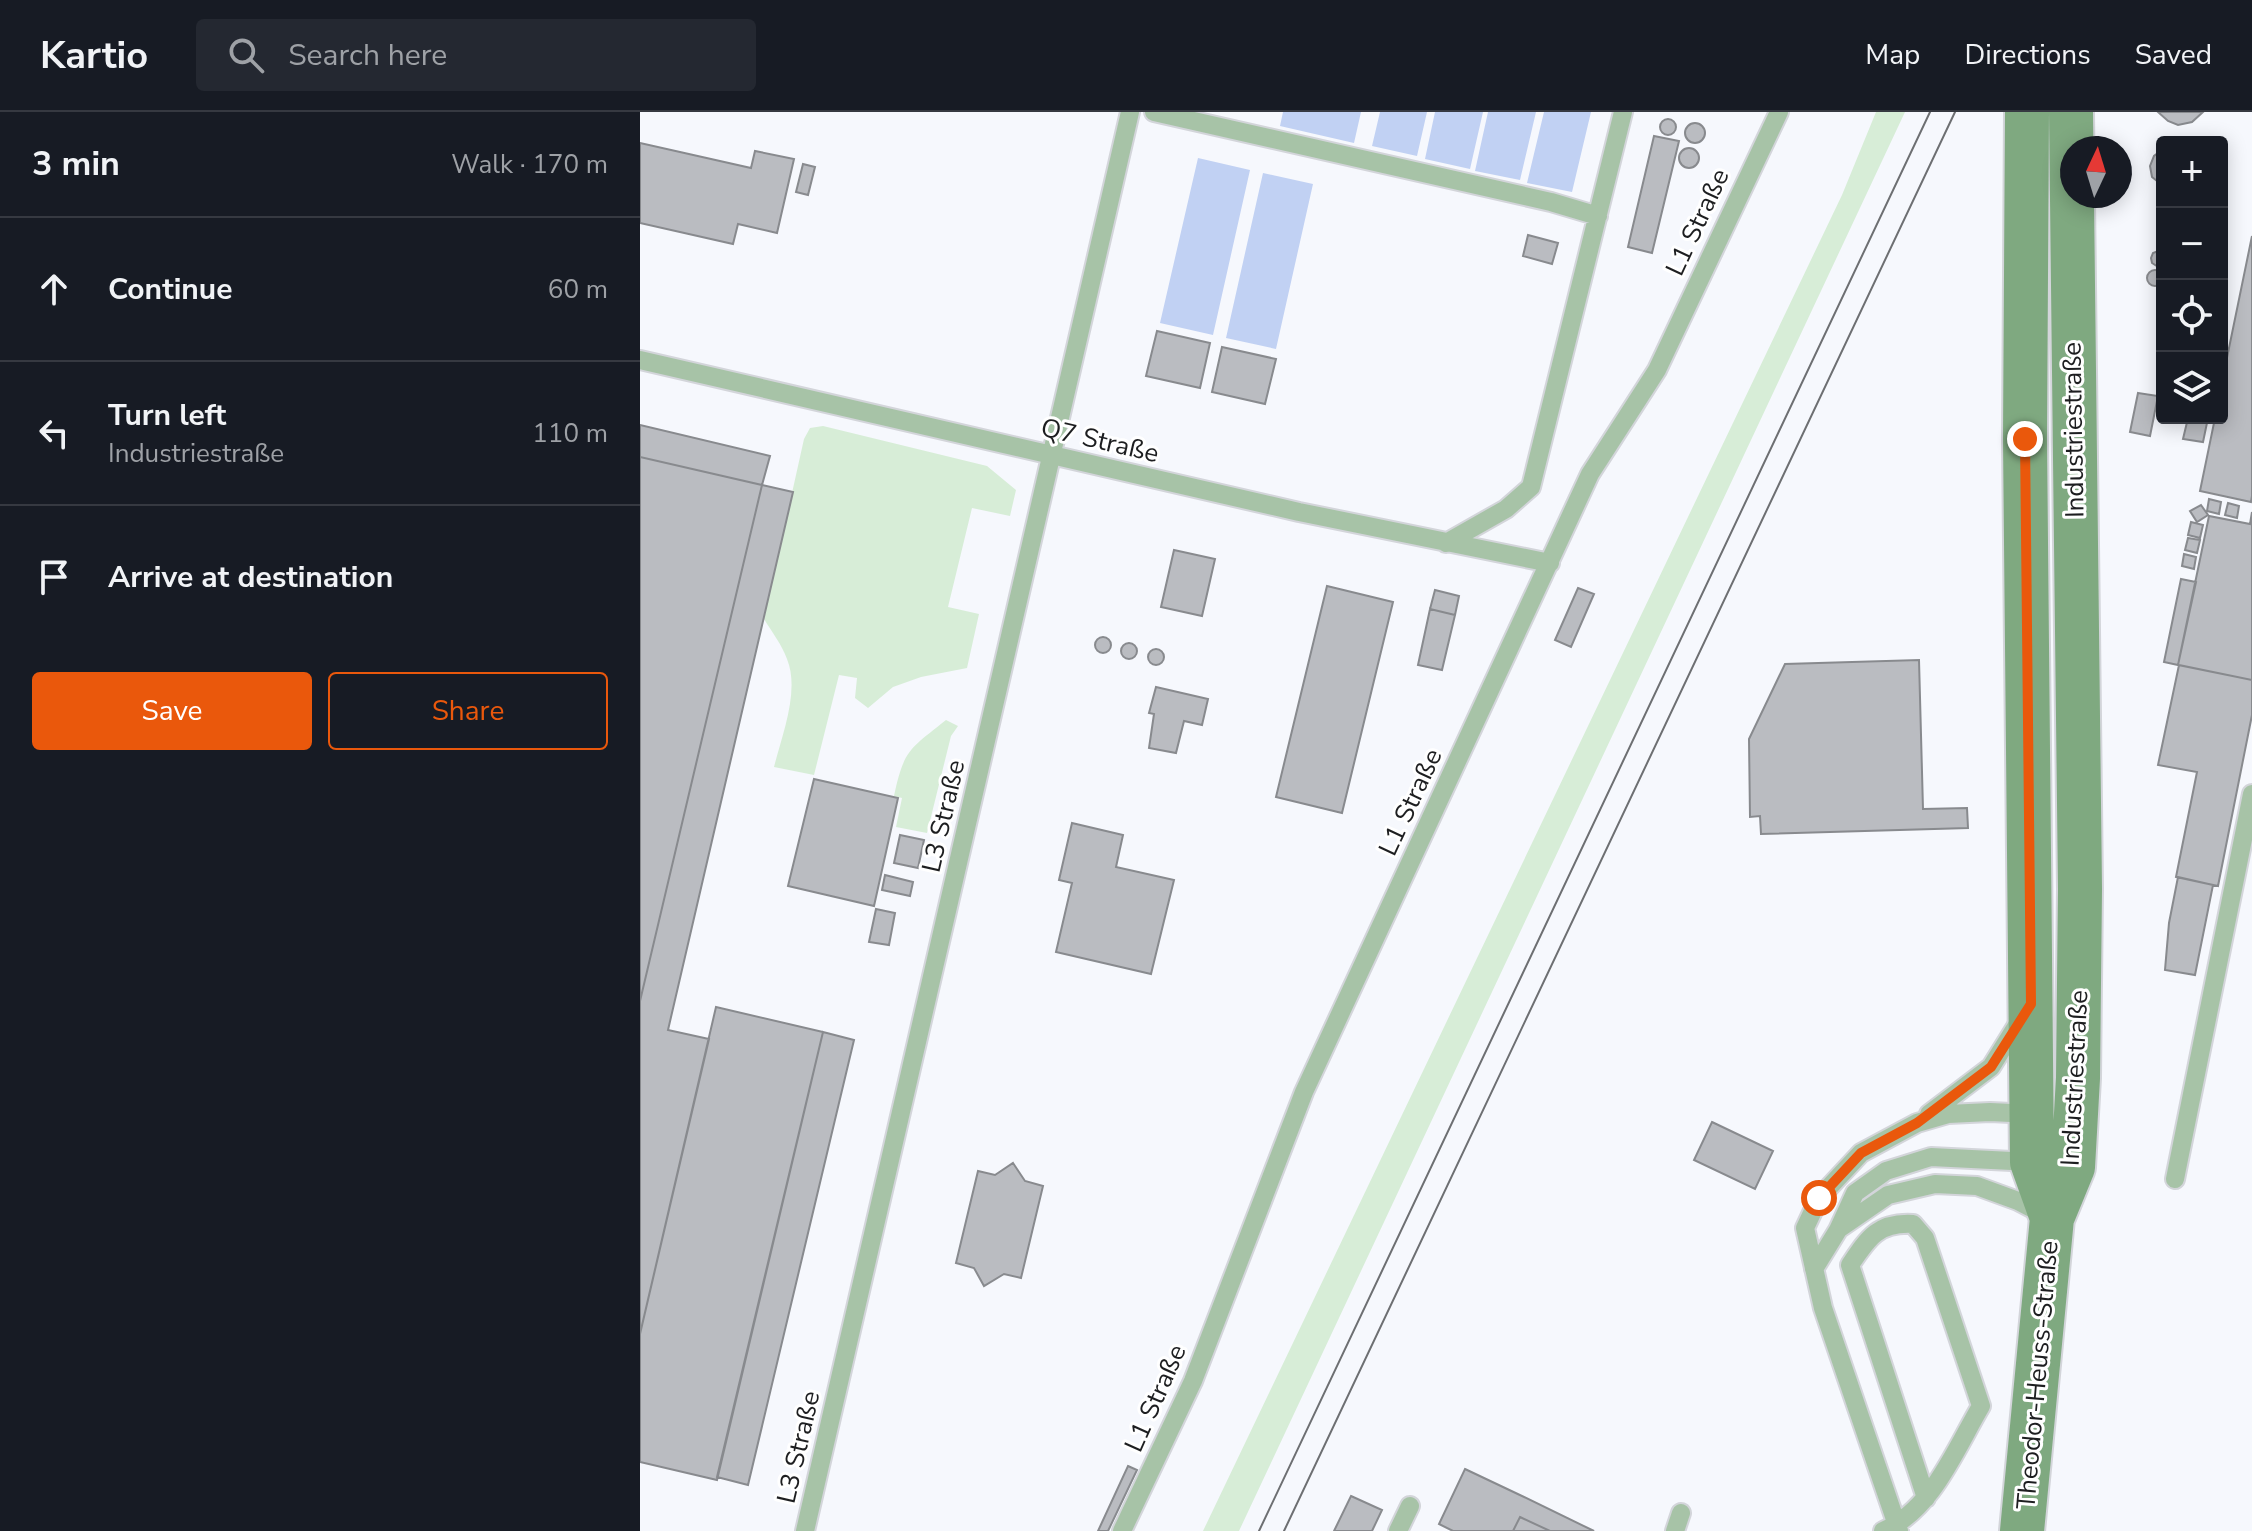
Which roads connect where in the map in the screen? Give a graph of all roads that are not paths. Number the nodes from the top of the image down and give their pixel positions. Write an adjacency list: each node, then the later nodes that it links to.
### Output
1 (1130, 112): 9 (lane, L3 Straße)
2 (1154, 112): 7 (lane)
3 (1623, 112): 7 (lane)
4 (1779, 112): 11 (lane, L1 Straße)
5 (2027, 112): 13 (main road, Industriestraße)
6 (2071, 112): 14 (main road, Industriestraße)
7 (1598, 216): 10 (lane)
8 (640, 360): 9 (lane, Q7 Straße)
9 (1051, 456): 10 (lane, Q7 Straße); 24 (lane, L3 Straße)
10 (1446, 543): 11 (lane, Q7 Straße)
11 (1550, 563): 25 (lane, L1 Straße)
12 (2252, 794): 17 (lane)
13 (2031, 1004): 14 (main road, Industriestraße); 15 (lane)
14 (2054, 1115): 15 (lane); 16 (main road, Industriestraße)
15 (1917, 1123): 20 (lane)
16 (2052, 1164): 18 (main road, Industriestraße); 19 (lane)
17 (2175, 1179)
18 (2052, 1218): 19 (lane); 27 (main road, Theodor-Heuss-Straße)
19 (1838, 1230): 20 (lane)
20 (1814, 1269): 23 (lane)
21 (1926, 1498): 21 (lane); 23 (lane)
22 (1410, 1506): 26 (lane)
23 (1893, 1529)
24 (805, 1531)
25 (1122, 1531)
26 (1398, 1531)
27 (2022, 1531)

